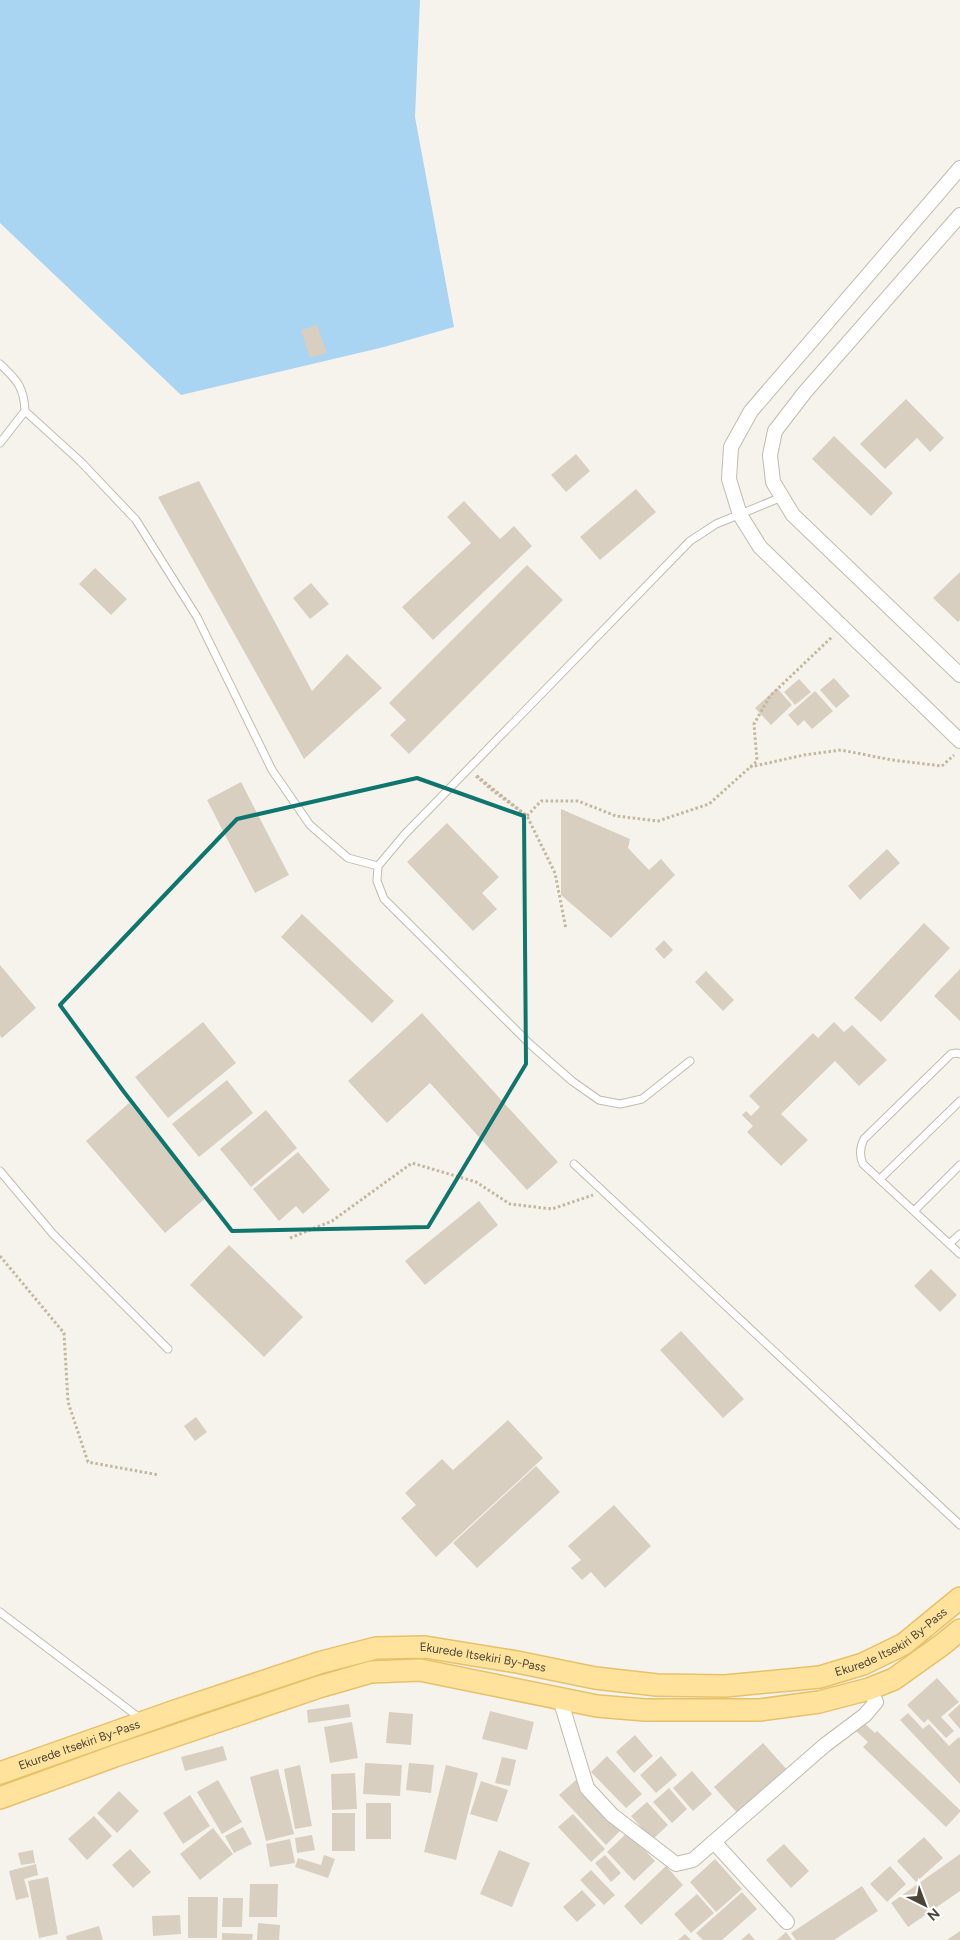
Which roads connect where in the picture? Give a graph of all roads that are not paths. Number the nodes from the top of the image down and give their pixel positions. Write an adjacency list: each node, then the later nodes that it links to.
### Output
1 (960, 168): 7 (street)
2 (960, 215): 6 (street)
3 (0, 364): 4 (lane)
4 (25, 411): 5 (lane); 10 (lane)
5 (0, 443)
6 (782, 497): 7 (lane); 8 (street)
7 (740, 514): 9 (street); 10 (lane)
8 (960, 675)
9 (960, 741)
10 (378, 866): 12 (lane)
11 (960, 1054): 17 (lane)
12 (690, 1061)
13 (960, 1101): 17 (lane)
14 (574, 1164): 23 (lane)
15 (960, 1165): 18 (lane)
16 (0, 1171): 22 (lane)
17 (880, 1179): 18 (lane)
18 (914, 1211): 20 (lane)
19 (960, 1234): 20 (lane)
20 (949, 1244): 21 (lane)
21 (960, 1254)
22 (168, 1349)
23 (960, 1525)
24 (960, 1598): 29 (main road, Ekurede Itsekiri By-Pass)
25 (0, 1612): 29 (lane)
26 (960, 1630): 27 (main road, Ekurede Itsekiri By-Pass)
27 (869, 1689): 28 (main road, Ekurede Itsekiri By-Pass); 32 (street)
28 (560, 1700): 31 (main road, Ekurede Itsekiri By-Pass); 32 (street)
29 (144, 1722): 30 (main road, Ekurede Itsekiri By-Pass)
30 (0, 1774)
31 (0, 1798)
32 (714, 1842): 33 (street)
33 (787, 1922)

